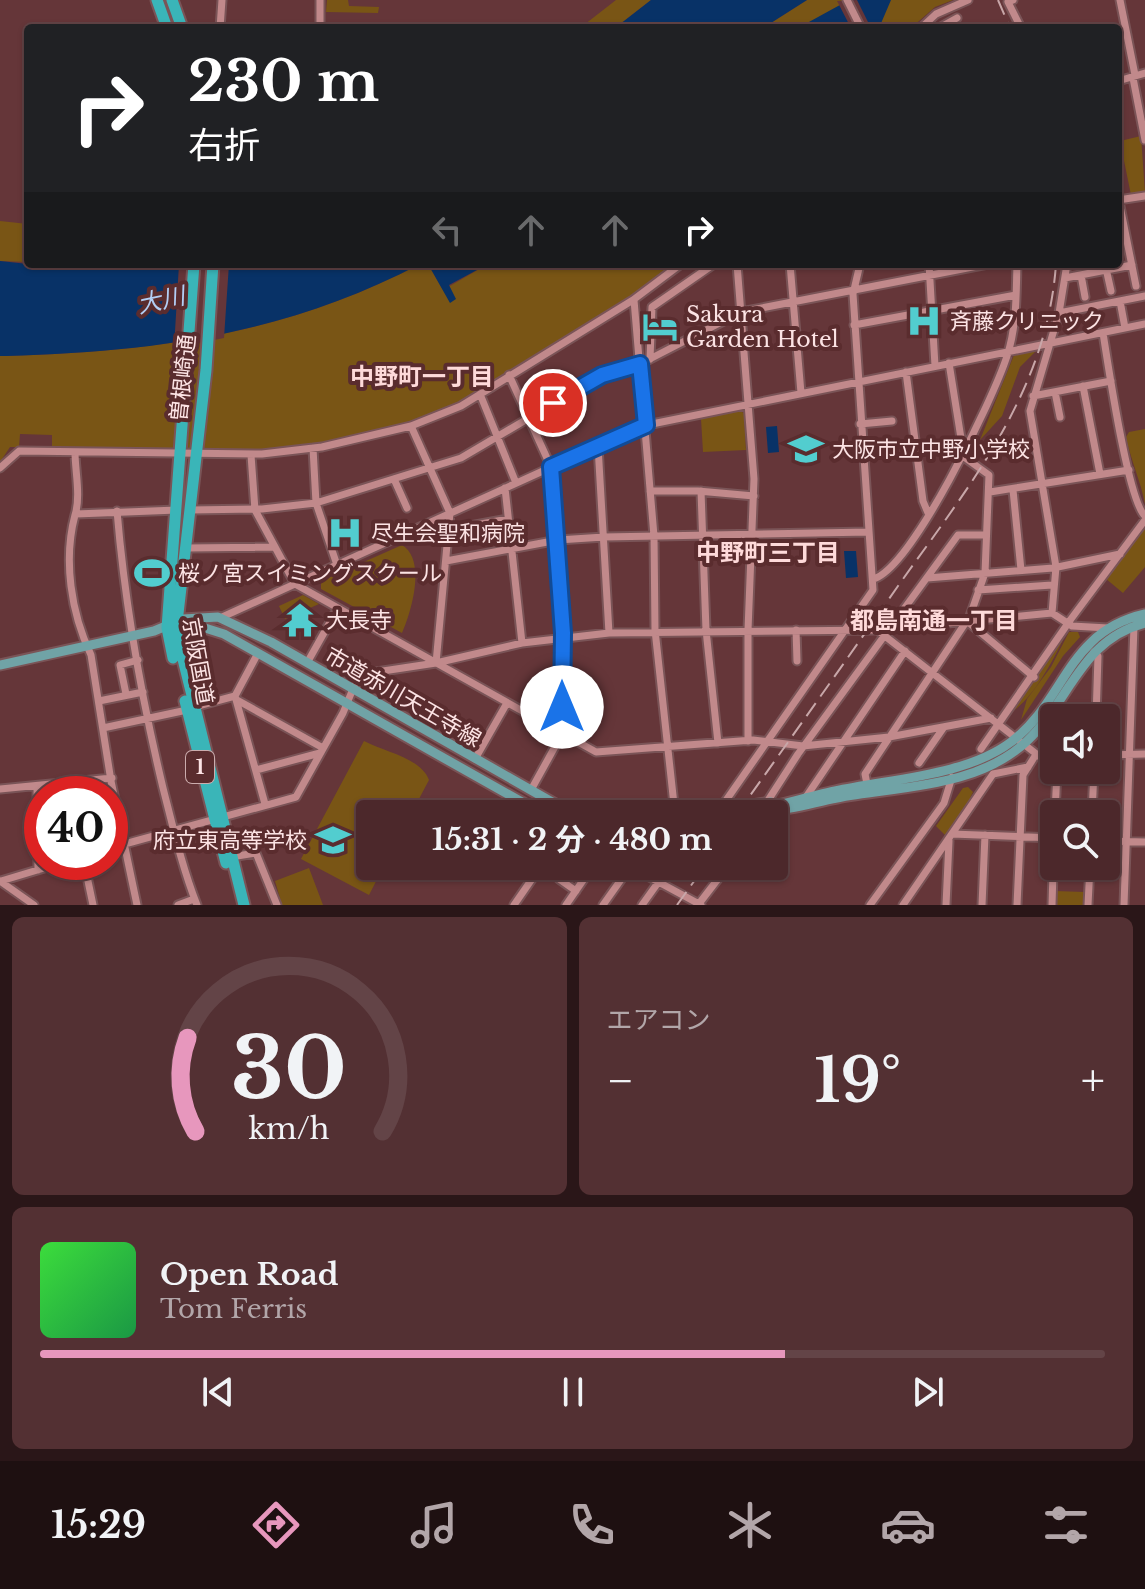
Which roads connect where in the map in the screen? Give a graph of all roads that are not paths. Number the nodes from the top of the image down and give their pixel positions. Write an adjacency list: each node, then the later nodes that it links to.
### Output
1 (157, 0): 10 (highway)
2 (172, 0): 11 (highway)
3 (222, 0): 12 (street)
4 (320, 0): 13 (street)
5 (847, 0): 14 (street)
6 (968, 0): 15 (street)
7 (1013, 0): 17 (street)
8 (1120, 0): 19 (street)
9 (957, 18): 16 (street)
10 (166, 24)
11 (181, 24)
12 (220, 24)
13 (320, 24)
14 (859, 24)
15 (926, 24)
16 (948, 24)
17 (1019, 24)
18 (1145, 73): 19 (street)
19 (1134, 77): 20 (street); 21 (street)
20 (1122, 80)
21 (1145, 140)
22 (1145, 196): 23 (street)
23 (1122, 199)
24 (1122, 218): 25 (street)
25 (1132, 265): 26 (street); 43 (street)
26 (1122, 266)
27 (194, 268): 77 (highway, 曽根崎通 / 1)
28 (213, 268): 86 (highway, 曽根崎通 / 1)
29 (676, 268): 49 (street)
30 (708, 268): 61 (street)
31 (737, 268): 53 (street)
32 (790, 268): 51 (street)
33 (859, 268): 44 (street)
34 (930, 268): 40 (street)
35 (962, 268): 40 (street)
36 (1017, 268): 46 (street)
37 (1066, 268): 42 (street)
38 (1103, 268): 41 (street)
39 (1106, 268): 45 (street)
40 (931, 275): 44 (street); 52 (street)
41 (1081, 275): 42 (street); 48 (street)
42 (1065, 278): 54 (street)
43 (1136, 286)
44 (853, 289): 51 (street); 56 (street)
45 (1111, 291)
46 (1016, 295): 52 (street); 60 (street)
47 (1145, 296): 50 (street)
48 (1085, 297)
49 (634, 300): 63 (street); 66 (street)
50 (1120, 301): 54 (street); 57 (street)
51 (793, 302): 53 (street); 71 (street)
52 (932, 310): 56 (street); 64 (street)
53 (741, 312): 61 (street); 74 (street)
54 (1059, 313): 59 (street)
55 (1145, 324): 57 (street)
56 (854, 325): 68 (street)
57 (1125, 328): 58 (street)
58 (1103, 333): 59 (street); 67 (street)
59 (1052, 343): 60 (street); 73 (street)
60 (1009, 352): 62 (street); 89 (street)
61 (650, 359): 63 (street)
62 (949, 363): 64 (street); 89 (street)
63 (640, 364): 75 (street); 80 (street)
64 (935, 366): 65 (street)
65 (906, 372): 68 (street); 110 (street)
66 (509, 375): 72 (street); 75 (street)
67 (1111, 381): 69 (street); 93 (street)
68 (857, 382): 71 (street); 79 (street)
69 (1083, 386): 70 (street); 94 (street)
70 (1055, 392): 73 (street); 76 (street)
71 (801, 393): 74 (street)
72 (480, 394): 81 (street); 82 (street)
73 (1033, 396): 97 (street)
74 (749, 404): 80 (street); 103 (street)
75 (529, 416): 82 (street); 90 (street)
76 (1060, 417)
77 (184, 419): 87 (highway, 京阪国道 / 1)
78 (892, 421): 79 (street)
79 (860, 424): 115 (street)
80 (646, 425): 83 (street); 100 (street)
81 (411, 426): 84 (street); 92 (street)
82 (497, 436): 92 (street); 96 (street)
83 (598, 446): 90 (street); 120 (street)
84 (313, 448): 88 (street); 104 (street)
85 (75, 452): 87 (street); 91 (street); 111 (street)
86 (196, 452): 87 (street); 88 (street); 106 (highway, 京阪国道 / 1)
87 (181, 455): 106 (highway, 京阪国道 / 1)
88 (251, 455): 107 (street)
89 (964, 457): 102 (street); 110 (street)
90 (551, 467): 96 (street); 121 (street)
91 (0, 468)
92 (430, 468): 95 (street); 109 (street)
93 (1129, 470): 94 (street); 112 (street)
94 (1100, 474): 97 (street)
95 (394, 479): 104 (street); 105 (street)
96 (516, 483): 98 (street)
97 (1043, 484): 99 (street); 128 (street)
98 (505, 488): 109 (street); 113 (street)
99 (1013, 490): 102 (street); 129 (street)
100 (650, 491): 101 (street); 119 (street)
101 (701, 491): 103 (street); 117 (street)
102 (990, 492): 118 (street)
103 (754, 496): 116 (street)
104 (316, 503): 107 (street); 127 (street)
105 (407, 508)
106 (183, 510): 107 (street); 108 (street); 123 (highway, 京阪国道 / 1); 143 (highway, 京阪国道 / 1)
107 (255, 510): 122 (street)
108 (117, 511): 111 (street); 152 (street)
109 (450, 513): 126 (street); 127 (street)
110 (928, 513): 132 (street)
111 (76, 514): 155 (street)
112 (1145, 518): 125 (street)
113 (508, 519): 114 (street); 124 (street)
114 (470, 526)
115 (869, 532): 116 (street); 132 (street)
116 (752, 534): 117 (street); 147 (street)
117 (703, 535): 119 (street); 146 (street)
118 (985, 535): 130 (street); 131 (street)
119 (654, 536): 120 (street); 145 (street)
120 (604, 537): 121 (street); 151 (street)
121 (558, 540): 124 (street); 153 (street)
122 (275, 547): 123 (street); 133 (street)
123 (187, 548): 143 (highway, 京阪国道 / 1)
124 (511, 549): 126 (street); 154 (street)
125 (1120, 554): 128 (street); 141 (street)
126 (446, 561): 162 (street)
127 (337, 565): 133 (street)
128 (1056, 567): 129 (street); 134 (street)
129 (1021, 570): 130 (street)
130 (985, 573): 131 (street); 135 (street)
131 (927, 578): 150 (street)
132 (873, 579): 149 (street)
133 (295, 584): 136 (street); 139 (street)
134 (1052, 585): 135 (street); 137 (street)
135 (978, 590): 140 (street)
136 (338, 608): 161 (street); 162 (street)
137 (1052, 613): 140 (street); 141 (street)
138 (1145, 614): 144 (main road)
139 (220, 618): 143 (main road, 市道赤川天王寺線); 161 (main road, 市道赤川天王寺線)
140 (967, 621): 150 (street); 164 (street); 165 (street)
141 (1068, 624): 144 (street); 165 (street)
142 (1140, 625): 157 (main road); 197 (street)
143 (173, 627): 152 (main road, 市道赤川天王寺線); 158 (main road, 市道赤川天王寺線); 176 (highway, 京阪国道 / 1)
144 (1108, 628): 184 (main road)
145 (655, 630): 146 (street); 151 (street); 190 (street)
146 (706, 630): 147 (street); 187 (street)
147 (748, 630): 148 (street); 185 (street)
148 (796, 630): 149 (street); 160 (street)
149 (847, 630): 150 (street); 188 (street)
150 (886, 632): 156 (street); 189 (street)
151 (609, 633): 153 (street)
152 (133, 636): 155 (main road, 市道赤川天王寺線); 159 (street)
153 (563, 638): 154 (street); 167 (street)
154 (522, 643): 162 (street)
155 (87, 646): 163 (main road, 市道赤川天王寺線); 172 (street)
156 (905, 651): 164 (street); 186 (street)
157 (1094, 652): 175 (street); 184 (main road)
158 (258, 653): 171 (street); 174 (main road, 市道赤川天王寺線)
159 (138, 660): 169 (street); 170 (street)
160 (797, 661)
161 (307, 663): 166 (main road, 市道赤川天王寺線)
162 (436, 663): 166 (street); 173 (street)
163 (0, 665)
164 (933, 673): 177 (street); 183 (street)
165 (1034, 677): 179 (street)
166 (353, 689): 174 (street); 196 (main road, 市道赤川天王寺線)
167 (563, 689): 168 (street); 182 (street)
168 (586, 689)
169 (143, 692): 170 (street); 178 (street)
170 (126, 694): 172 (street)
171 (236, 698): 176 (street); 192 (street); 200 (street)
172 (99, 701): 181 (street)
173 (507, 703): 182 (street); 196 (street)
174 (347, 704): 192 (street); 210 (main road, 市道赤川天王寺線)
175 (1096, 704)
176 (190, 708): 178 (street); 218 (highway, 京阪国道 / 1)
177 (991, 718): 179 (street); 180 (street)
178 (147, 721): 181 (street); 219 (street)
179 (999, 724): 184 (street); 191 (street)
180 (944, 727): 183 (street); 198 (street)
181 (103, 728): 203 (street)
182 (562, 734): 190 (street); 208 (street)
183 (889, 737): 186 (street); 205 (street)
184 (1021, 740): 194 (street); 199 (main road); 204 (main road)
185 (748, 741): 187 (street); 188 (street)
186 (844, 741): 189 (street); 209 (street)
187 (718, 743): 190 (street)
188 (767, 745): 189 (street); 213 (street)
189 (803, 746): 214 (street)
190 (667, 747): 212 (street)
191 (981, 749)
192 (322, 751): 200 (street); 216 (street)
193 (1145, 754): 197 (street)
194 (1037, 756): 201 (street)
195 (1120, 758): 197 (street)
196 (475, 759): 208 (main road, 市道赤川天王寺線)
197 (1130, 760): 225 (street)
198 (919, 763)
199 (959, 765): 202 (main road); 204 (street)
200 (256, 770): 216 (street)
201 (1025, 771): 221 (street); 222 (street)
202 (932, 772): 204 (street); 205 (main road)
203 (112, 776)
204 (950, 782): 217 (main road); 257 (street)
205 (867, 784): 209 (main road)
206 (24, 788): 207 (street)
207 (0, 789)
208 (531, 790): 211 (main road, 市道赤川天王寺線)
209 (806, 797): 215 (main road)
210 (518, 800)
211 (548, 800)
212 (673, 800)
213 (727, 800)
214 (770, 800)
215 (788, 803)
216 (265, 804): 218 (street)
217 (788, 805)
218 (218, 816): 219 (street); 228 (highway, 京阪国道 / 1); 250 (highway, 京阪国道 / 1)
219 (174, 829): 227 (street); 243 (street)
220 (985, 835): 221 (street); 222 (street); 259 (street)
221 (950, 836): 244 (street); 258 (street)
222 (1020, 837): 223 (street); 260 (street)
223 (1040, 838)
224 (1120, 841): 225 (street)
225 (1127, 841): 226 (street); 263 (street)
226 (1145, 842)
227 (128, 843)
228 (231, 857): 251 (highway, 京阪国道 / 1); 252 (street)
229 (128, 863): 248 (street)
230 (24, 874): 240 (street)
231 (88, 880): 247 (street)
232 (531, 880): 245 (street)
233 (560, 880): 242 (street)
234 (583, 880): 242 (street)
235 (620, 880): 254 (street)
236 (654, 880): 241 (street)
237 (718, 880): 256 (street)
238 (1053, 880): 261 (street)
239 (1089, 880): 262 (street)
240 (0, 881): 246 (street)
241 (658, 882): 255 (street); 256 (street)
242 (576, 891): 253 (street)
243 (196, 902): 249 (street)
244 (906, 903)
245 (515, 904)
246 (34, 905)
247 (93, 905)
248 (137, 905)
249 (178, 905)
250 (236, 905)
251 (244, 905)
252 (277, 905)
253 (566, 905)
254 (603, 905)
255 (642, 905)
256 (699, 905)
257 (870, 905)
258 (946, 905)
259 (982, 905)
260 (1017, 905)
261 (1052, 905)
262 (1088, 905)
263 (1124, 905)

